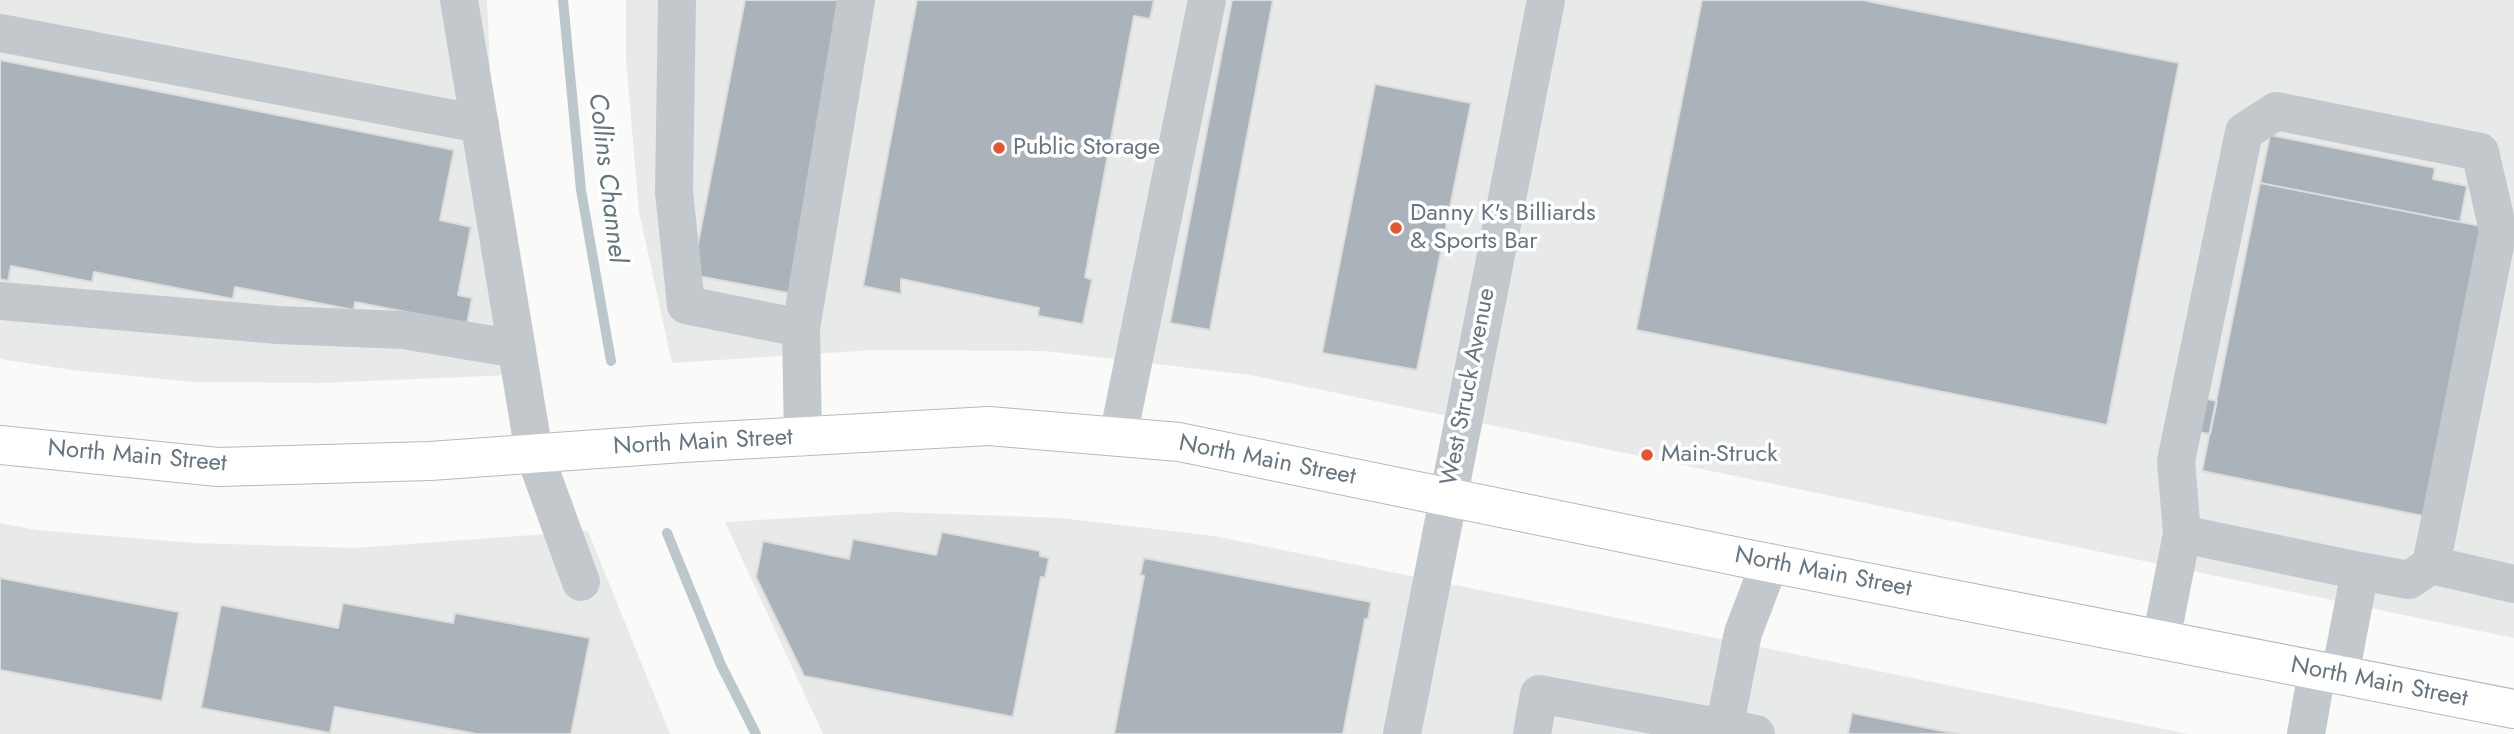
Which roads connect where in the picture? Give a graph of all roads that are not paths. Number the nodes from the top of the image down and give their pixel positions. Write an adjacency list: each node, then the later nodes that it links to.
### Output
1 (459, 0): 7 (street)
2 (677, 0): 9 (street)
3 (856, 0): 9 (street)
4 (1207, 0): 12 (street)
5 (1546, 0): 15 (street, West Struck Avenue)
6 (0, 33): 7 (street)
7 (480, 124): 10 (street)
8 (0, 301): 10 (street)
9 (800, 328): 11 (street)
10 (517, 349): 14 (street)
11 (803, 437): 12 (main road, North Main Street); 14 (main road, North Main Street)
12 (1118, 437): 15 (main road, North Main Street)
13 (0, 445): 14 (main road, North Main Street)
14 (534, 453): 20 (street)
15 (1446, 498): 17 (main road, North Main Street); 26 (street, West Struck Avenue)
16 (2182, 534): 18 (street); 19 (street); 22 (street)
17 (1770, 562): 22 (main road, North Main Street); 25 (street)
18 (2431, 565): 19 (street); 21 (street)
19 (2361, 571): 23 (street)
20 (581, 582)
21 (2514, 584)
22 (2161, 640): 23 (main road, North Main Street)
23 (2329, 673): 24 (main road, North Main Street); 28 (street)
24 (2514, 709)
25 (1734, 732): 27 (street)
26 (1402, 734)
27 (1532, 734)
28 (2306, 734)

